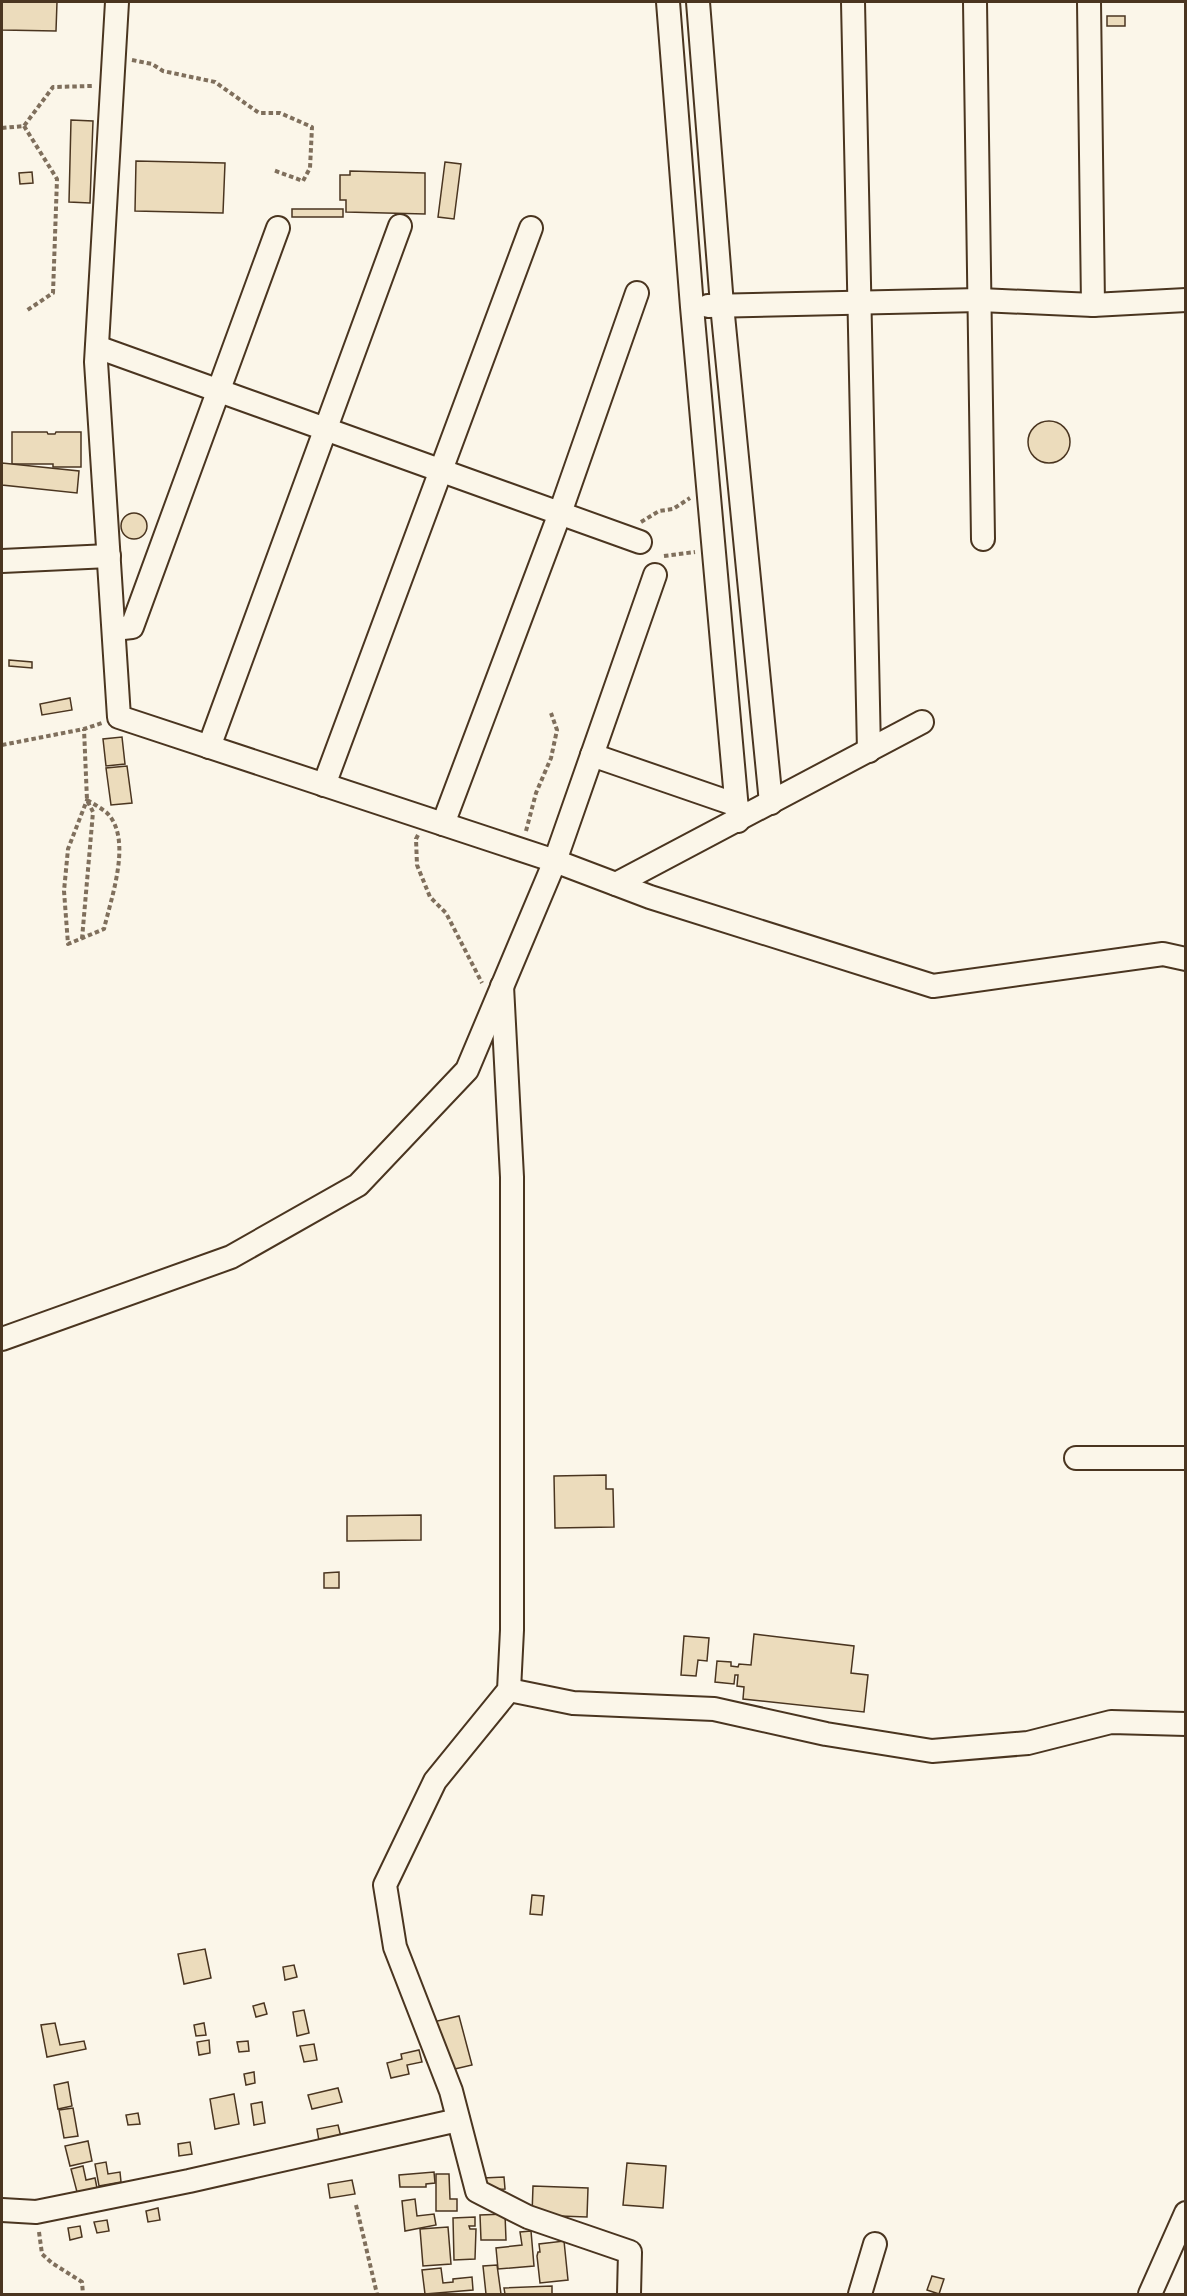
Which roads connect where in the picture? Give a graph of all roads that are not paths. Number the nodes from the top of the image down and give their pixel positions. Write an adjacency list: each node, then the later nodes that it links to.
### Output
1 (117, 2): 17 (street)
2 (668, 2): 16 (street)
3 (698, 2): 14 (street)
4 (853, 2): 13 (street)
5 (975, 2): 11 (street)
6 (1089, 2): 15 (street)
7 (400, 226): 19 (street)
8 (278, 228): 18 (street)
9 (531, 228): 20 (street)
10 (637, 293): 21 (street)
11 (980, 300): 13 (street); 15 (street); 23 (street)
12 (1185, 300): 15 (street)
13 (859, 303): 14 (street); 30 (street)
14 (722, 305): 16 (street); 33 (street)
15 (1093, 305)
16 (692, 306): 34 (street)
17 (97, 347): 18 (street); 24 (street)
18 (218, 391): 19 (street); 27 (street)
19 (325, 429): 20 (street); 29 (street)
20 (441, 471): 21 (street); 32 (street)
21 (560, 513): 22 (street); 35 (street)
22 (632, 539)
23 (983, 539)
24 (109, 556): 25 (street); 27 (street)
25 (2, 561)
26 (655, 575): 31 (street)
27 (114, 629): 29 (street)
28 (922, 722): 30 (street)
29 (209, 747): 32 (street)
30 (869, 751): 33 (street)
31 (592, 755): 34 (street); 36 (street)
32 (324, 784): 35 (street)
33 (771, 803): 34 (street)
34 (737, 813): 37 (street)
35 (435, 821): 36 (street)
36 (555, 861): 37 (street); 39 (street)
37 (616, 884): 38 (street)
38 (1185, 958)
39 (498, 996): 40 (street); 43 (street)
40 (2, 1339)
41 (1076, 1458): 42 (street)
42 (1185, 1458)
43 (508, 1689): 44 (street); 45 (street)
44 (1185, 1724)
45 (458, 2120): 46 (street); 49 (street)
46 (2, 2210)
47 (1185, 2213): 51 (street)
48 (875, 2244): 50 (street)
49 (629, 2295)
50 (860, 2295)
51 (1150, 2295)

